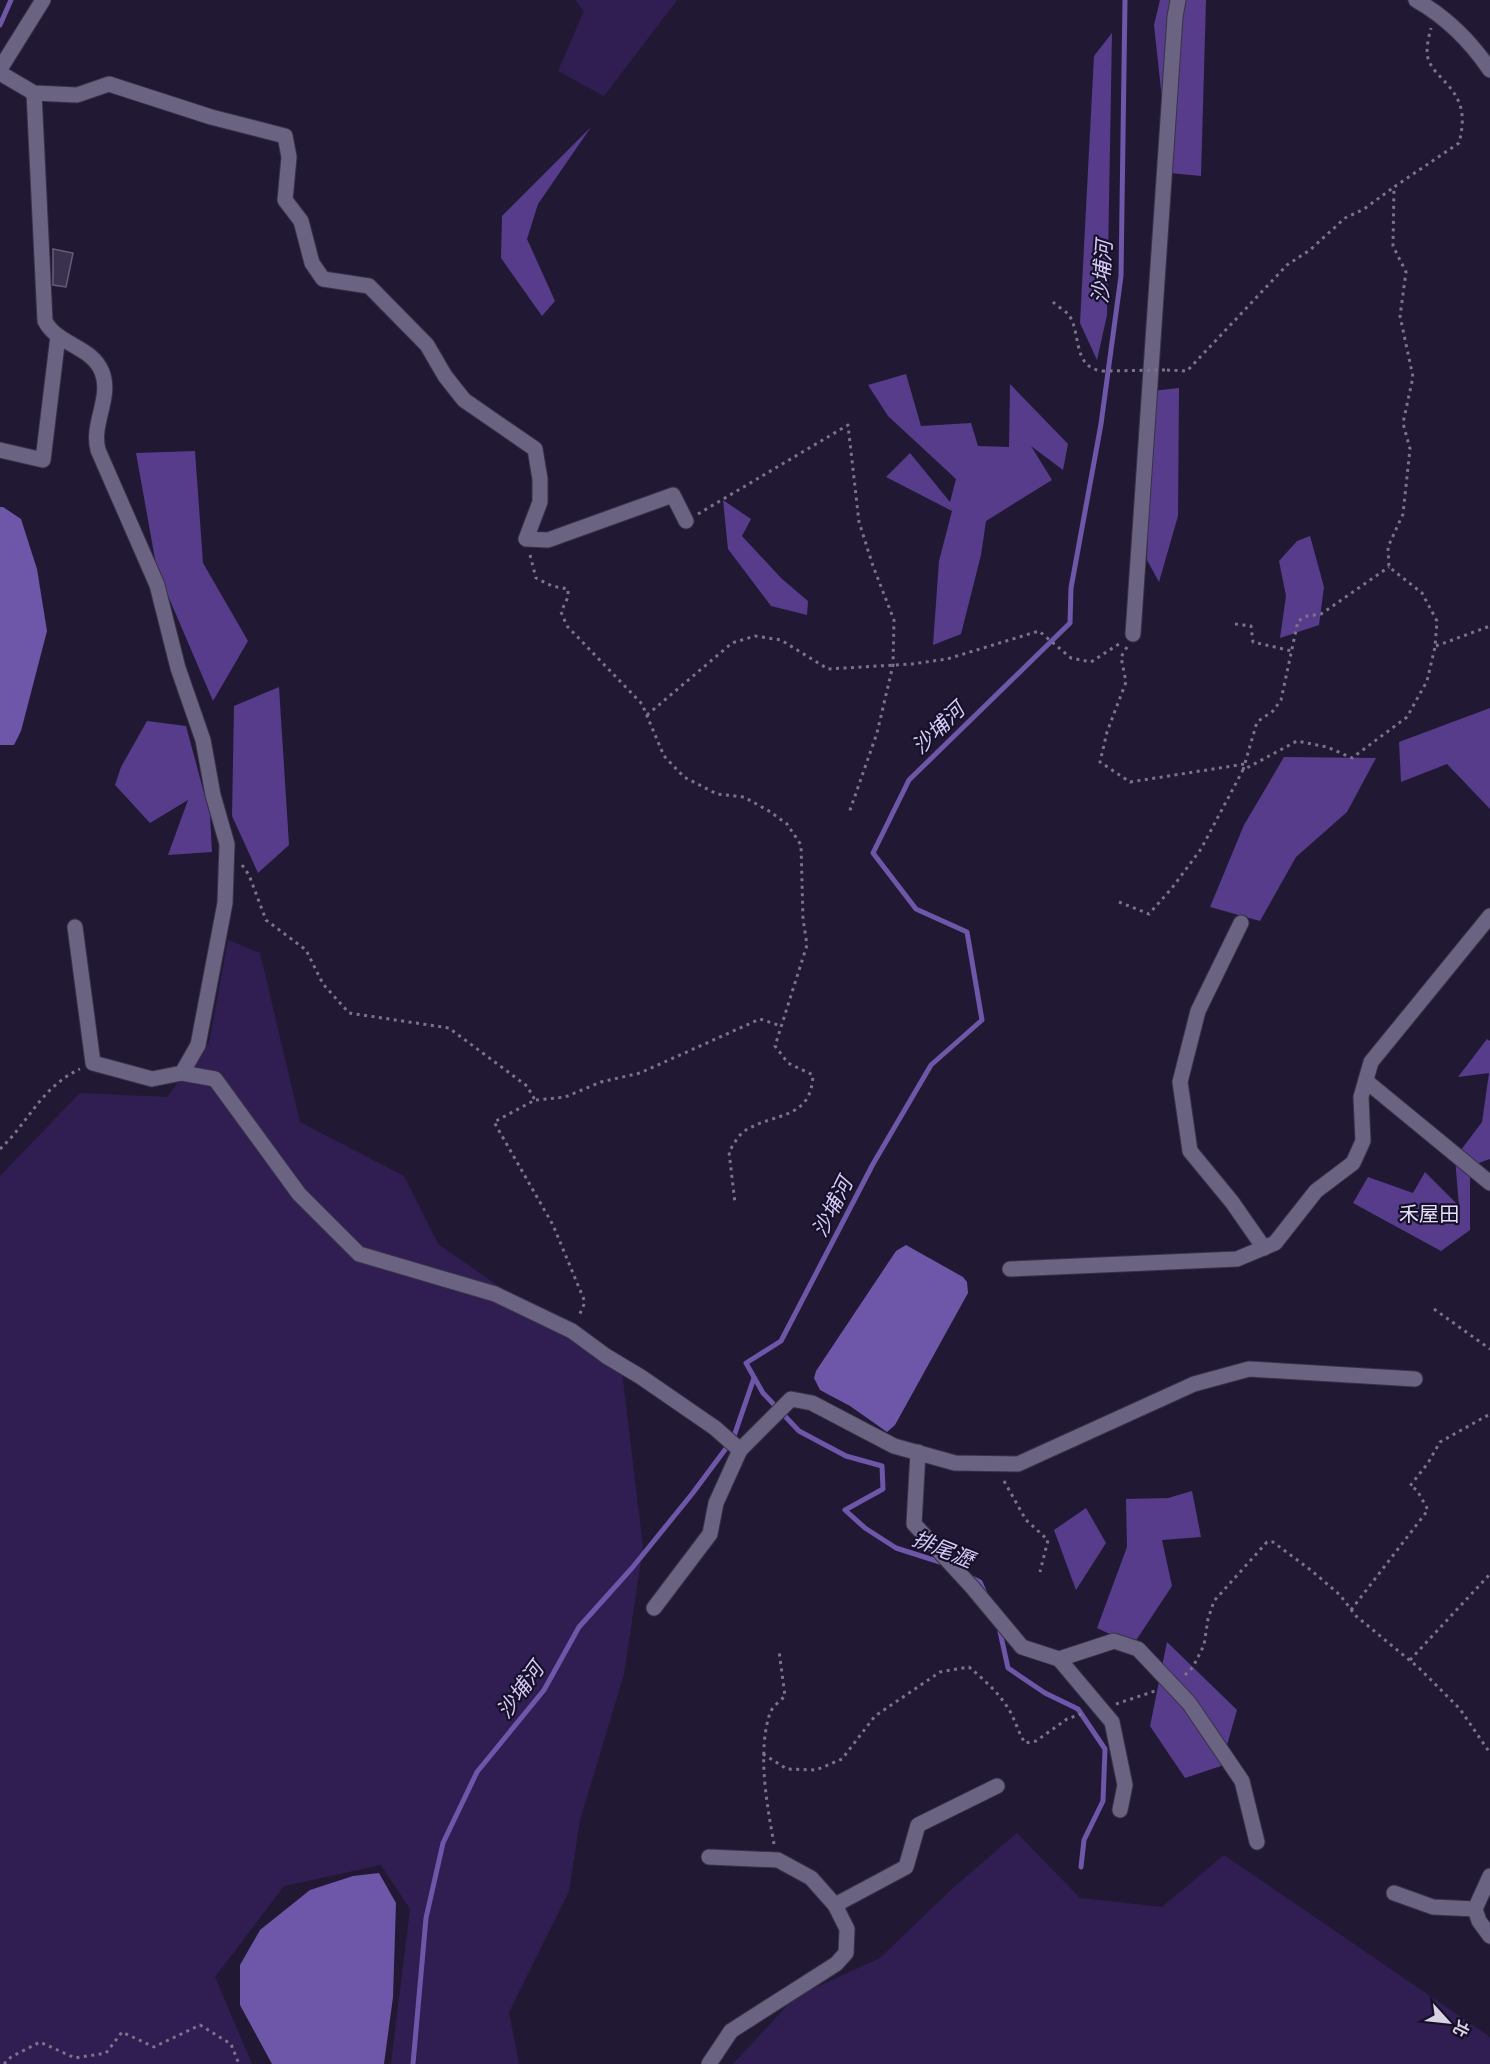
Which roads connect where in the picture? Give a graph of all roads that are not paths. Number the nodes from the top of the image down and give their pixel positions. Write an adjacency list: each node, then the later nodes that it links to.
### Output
1 (43, 0): 5 (street)
2 (1178, 0): 10 (street)
3 (1416, 0): 4 (street)
4 (1490, 70)
5 (0, 71): 6 (street)
6 (34, 93): 7 (street); 9 (street)
7 (58, 336): 8 (street); 14 (street)
8 (0, 450)
9 (686, 521)
10 (1133, 634)
11 (1490, 916): 15 (street)
12 (1240, 923): 17 (street)
13 (75, 927): 14 (street)
14 (182, 1073): 20 (street)
15 (1366, 1081): 16 (street); 17 (street)
16 (1490, 1183)
17 (1264, 1248): 18 (street)
18 (1010, 1269)
19 (1415, 1379): 21 (street)
20 (740, 1450): 21 (street); 22 (street)
21 (918, 1452): 23 (street)
22 (654, 1608)
23 (1059, 1659): 25 (street); 26 (street)
24 (997, 1786): 30 (street)
25 (1120, 1810)
26 (1257, 1842)
27 (709, 1857): 30 (street)
28 (1490, 1876): 31 (street)
29 (1394, 1893): 31 (street)
30 (835, 1905): 33 (street)
31 (1475, 1909): 32 (street)
32 (1490, 1936)
33 (710, 2064)

